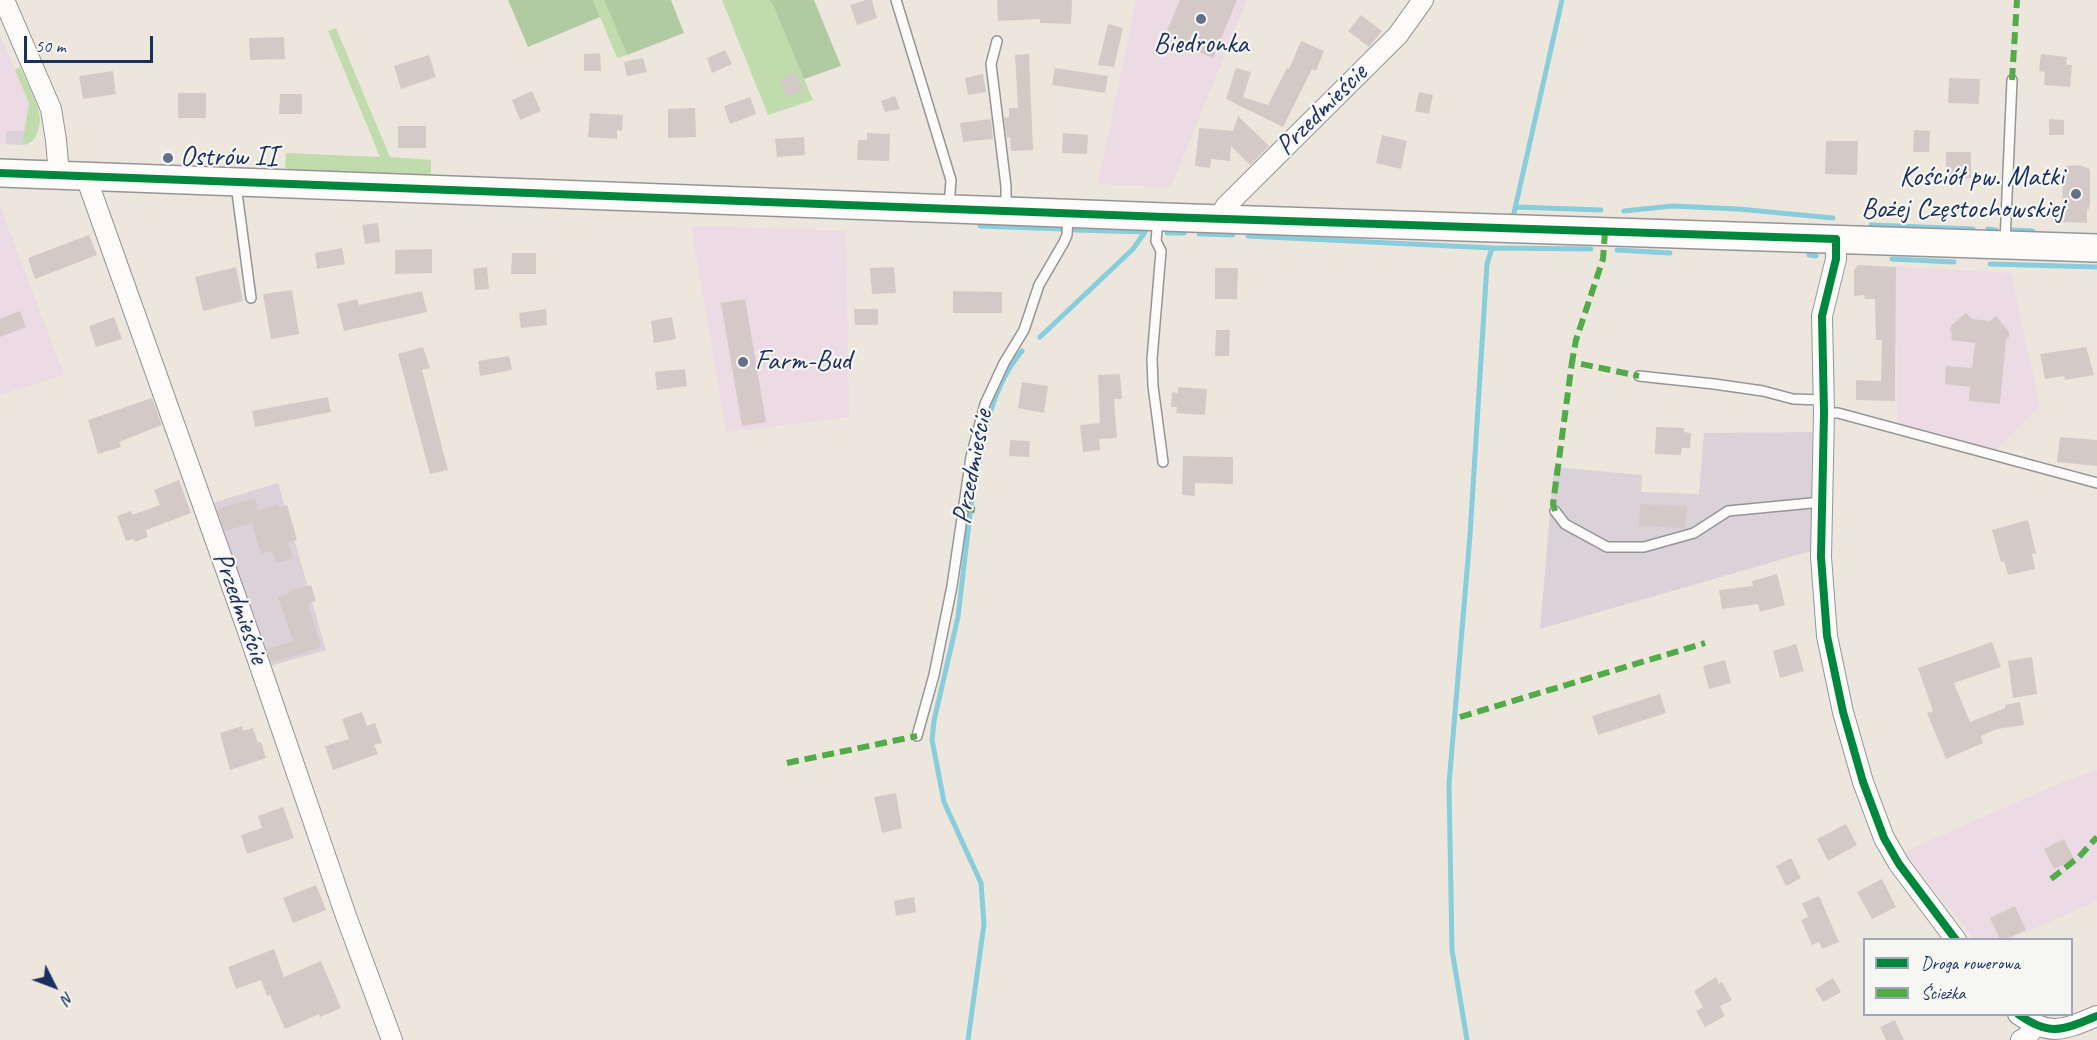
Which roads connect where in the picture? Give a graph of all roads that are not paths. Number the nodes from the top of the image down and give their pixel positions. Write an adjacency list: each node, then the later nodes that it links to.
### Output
1 (4, 0): 7 (street)
2 (896, 0): 10 (lane)
3 (1423, 0): 14 (street, Przedmieście)
4 (997, 41): 11 (lane)
5 (2012, 80): 16 (lane)
6 (0, 173): 7 (main road)
7 (59, 176): 8 (main road)
8 (86, 177): 9 (main road); 30 (street, Przedmieście)
9 (236, 182): 10 (main road); 18 (lane)
10 (949, 209): 11 (main road)
11 (1006, 211): 12 (main road)
12 (1068, 213): 13 (main road); 25 (lane, Przedmieście)
13 (1158, 216): 14 (main road); 21 (lane)
14 (1218, 219): 15 (main road)
15 (1836, 240): 16 (main road); 20 (street)
16 (2005, 245): 17 (main road)
17 (2097, 248)
18 (251, 298)
19 (1639, 376): 20 (lane)
20 (1824, 406): 22 (lane); 23 (street)
21 (1163, 462)
22 (2097, 483)
23 (1822, 502): 24 (lane); 26 (street)
24 (1555, 511)
25 (917, 736)
26 (1955, 938)
27 (2021, 1016): 29 (street)
28 (2097, 1016): 29 (street)
29 (2035, 1026): 31 (street)
30 (392, 1040)
31 (2021, 1040)

